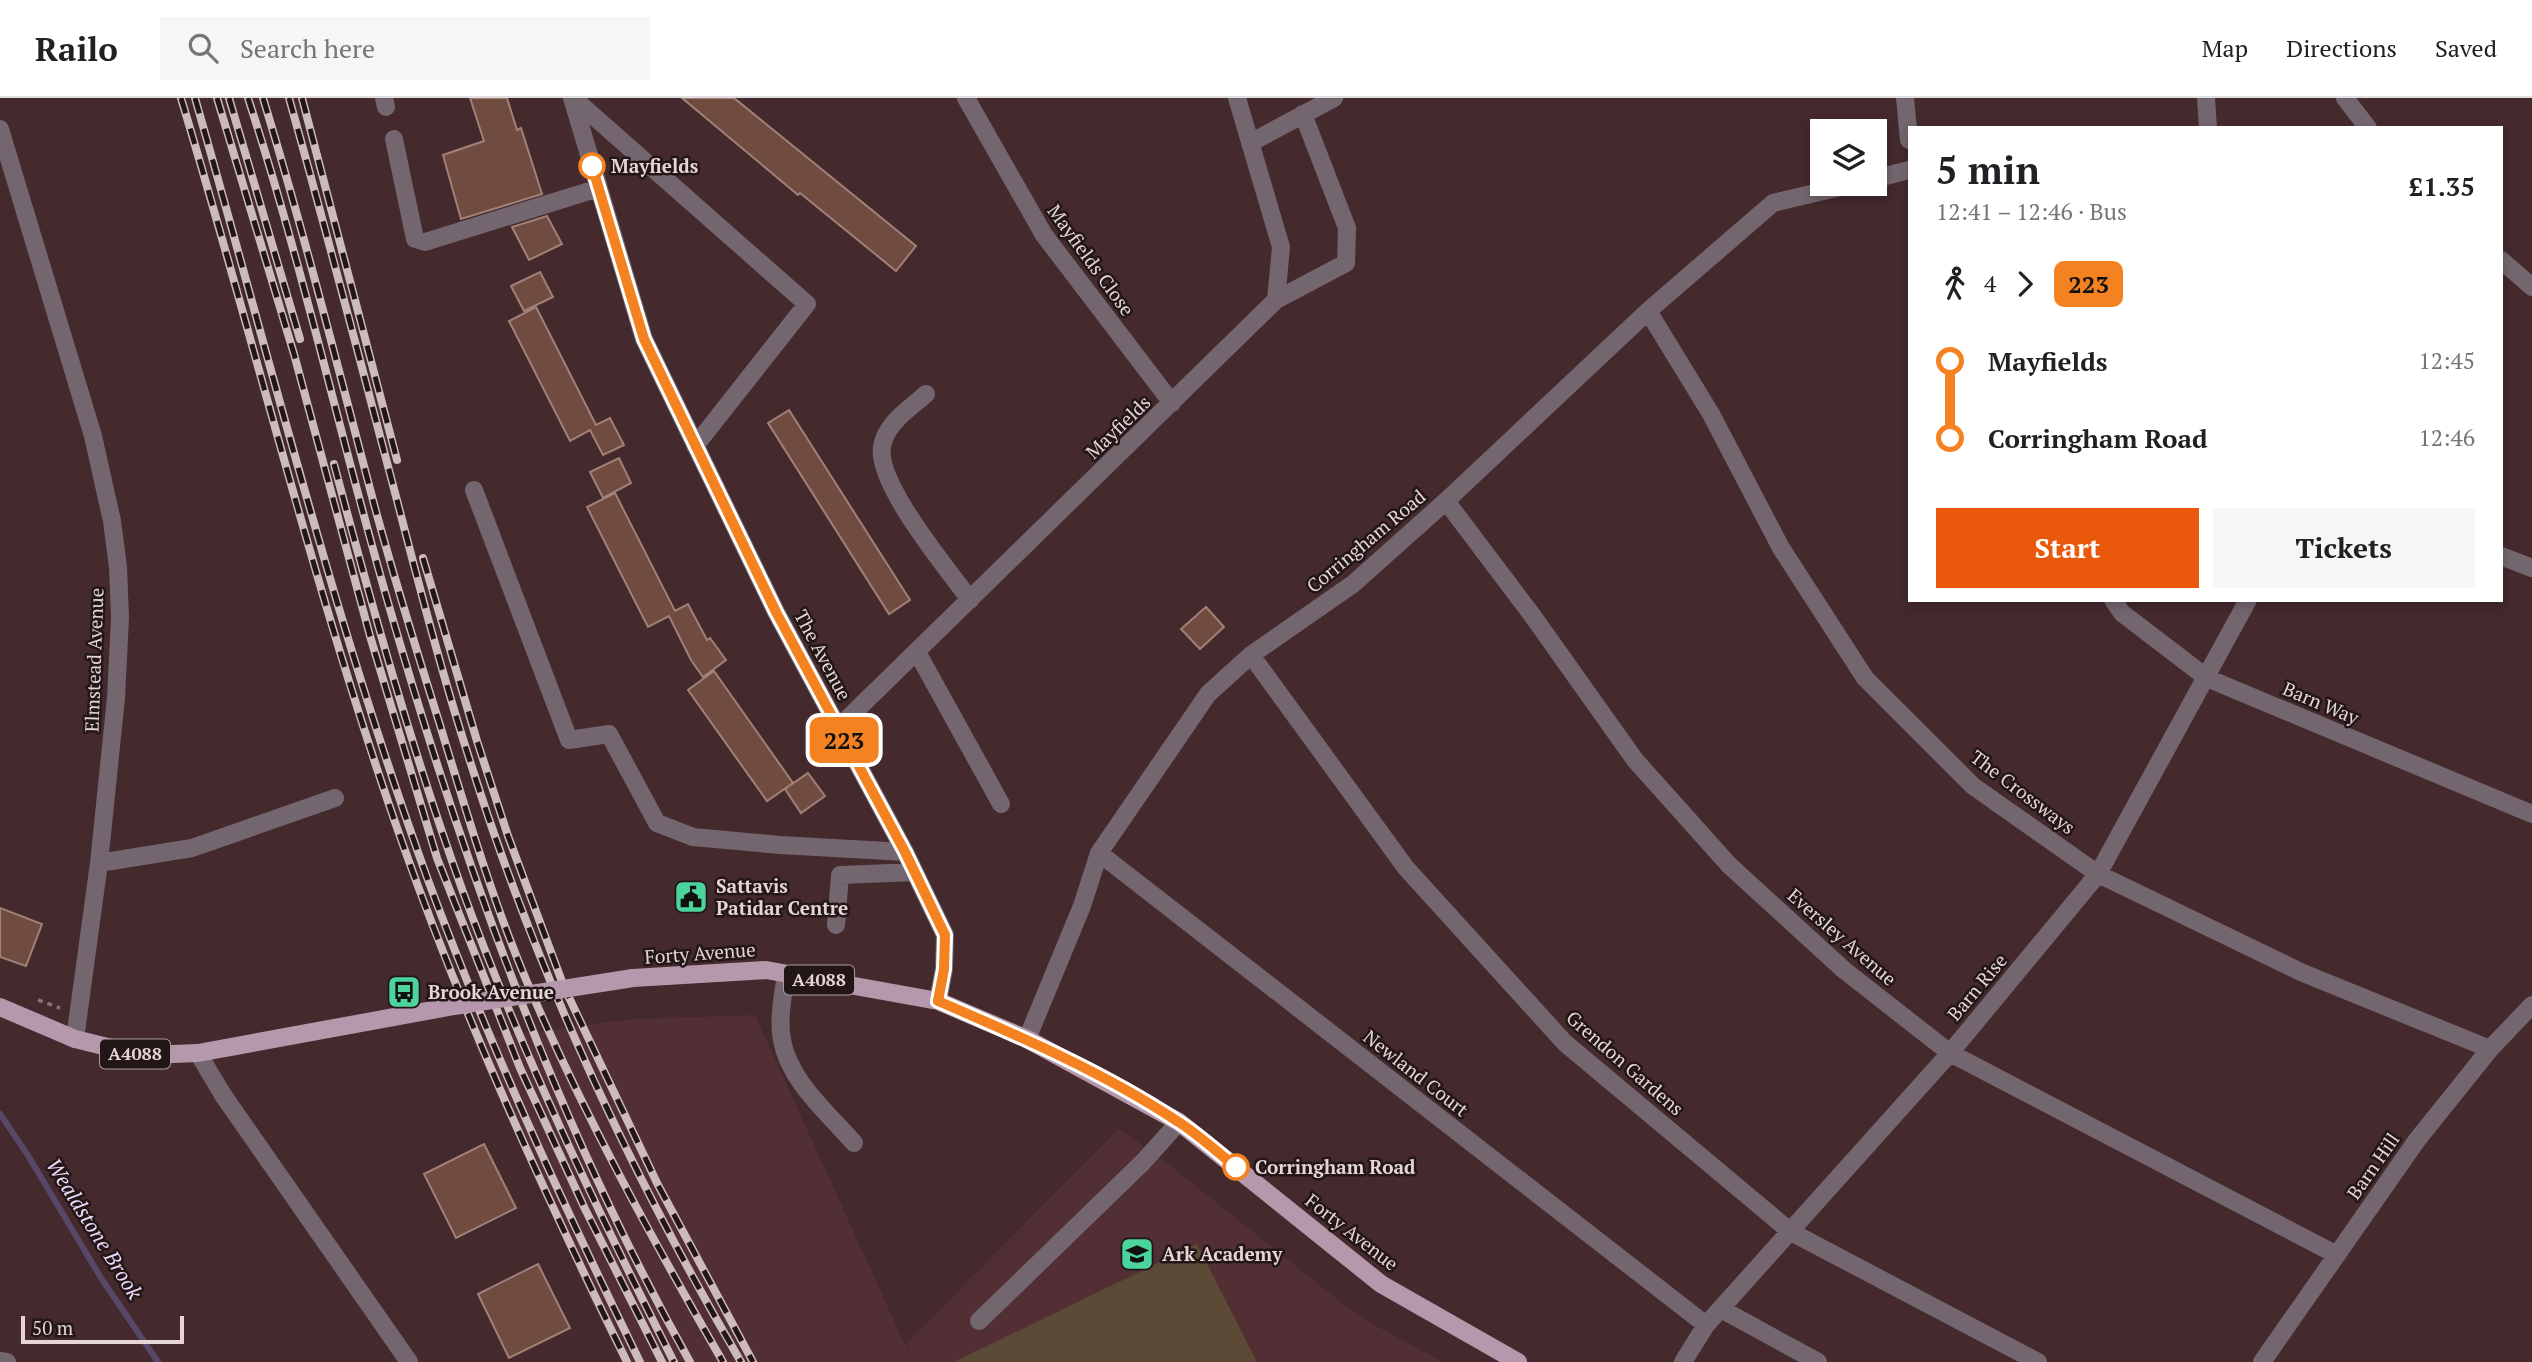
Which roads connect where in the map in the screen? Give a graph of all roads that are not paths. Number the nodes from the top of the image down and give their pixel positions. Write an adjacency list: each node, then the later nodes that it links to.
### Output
1 (572, 98): 17 (street, The Avenue); 25 (street, The Avenue)
2 (966, 98): 24 (street, Mayfields Close)
3 (1237, 98): 14 (street)
4 (1334, 98): 8 (street)
5 (1905, 98): 12 (street)
6 (2206, 98): 9 (street)
7 (2345, 98): 10 (street)
8 (1303, 114): 14 (street); 21 (street, Mayfields)
9 (2208, 126)
10 (2366, 126)
11 (0, 129): 42 (street, Elmstead Avenue)
12 (1908, 130)
13 (394, 139): 17 (street)
14 (1250, 143): 21 (street)
15 (1908, 170): 16 (street)
16 (1887, 176)
17 (599, 188): 25 (street, The Avenue)
18 (1810, 194): 22 (street, Corringham Road)
19 (2503, 262): 20 (street)
20 (2532, 287)
21 (1276, 300): 24 (street, Mayfields)
22 (1648, 311): 27 (street, Corringham Road); 44 (street, The Crossways)
23 (926, 394): 30 (street)
24 (1172, 403): 30 (street, Mayfields)
25 (695, 446): 36 (street, The Avenue)
26 (474, 490): 40 (street)
27 (1446, 501): 34 (street, Corringham Road); 53 (street, Eversley Avenue)
28 (2503, 557): 29 (street)
29 (2532, 568)
30 (970, 600): 33 (street, Mayfields)
31 (2114, 602): 35 (street, Barn Way)
32 (2247, 602): 35 (street, Barn Rise)
33 (917, 652): 36 (street, Mayfields); 38 (street)
34 (1251, 655): 41 (street, Corringham Road); 57 (street, Grendon Gardens)
35 (2207, 678): 39 (street, Barn Way); 44 (street, Barn Rise)
36 (838, 728): 40 (street, The Avenue)
37 (335, 798): 42 (street)
38 (1001, 804)
39 (2532, 814)
40 (905, 852): 43 (street, The Avenue)
41 (1100, 853): 51 (street, Corringham Road); 61 (street, Newland Court)
42 (99, 863): 50 (street, Elmstead Avenue)
43 (915, 872): 45 (street); 47 (street, The Avenue)
44 (2098, 874): 52 (street, The Crossways); 53 (street, Barn Rise)
45 (836, 925)
46 (786, 974): 47 (main road, Forty Avenue / A4088); 54 (main road, Forty Avenue / A4088, bridge); 56 (street)
47 (938, 1001): 51 (main road, Forty Avenue / A4088)
48 (2532, 1005): 52 (street, Barn Hill)
49 (0, 1007): 50 (main road, Forty Avenue / A4088)
50 (75, 1039): 54 (main road, Forty Avenue / A4088)
51 (1027, 1040): 55 (main road, Forty Avenue / A4088)
52 (2490, 1049): 58 (street, Barn Hill)
53 (1950, 1052): 57 (street, Barn Rise); 58 (street, Eversley Avenue)
54 (198, 1053): 64 (street)
55 (1179, 1122): 60 (street); 65 (main road, Forty Avenue / A4088)
56 (854, 1143)
57 (1791, 1232): 59 (street, Barn Rise); 68 (street, Grendon Gardens)
58 (2337, 1255): 69 (street, Barn Hill)
59 (1721, 1309): 61 (street, Barn Rise); 67 (street)
60 (979, 1321)
61 (1706, 1325): 66 (street, Barn Rise)
62 (0, 1360): 63 (street)
63 (7, 1362)
64 (409, 1362)
65 (1518, 1362)
66 (1683, 1362)
67 (1818, 1362)
68 (2038, 1362)
69 (2262, 1362)

